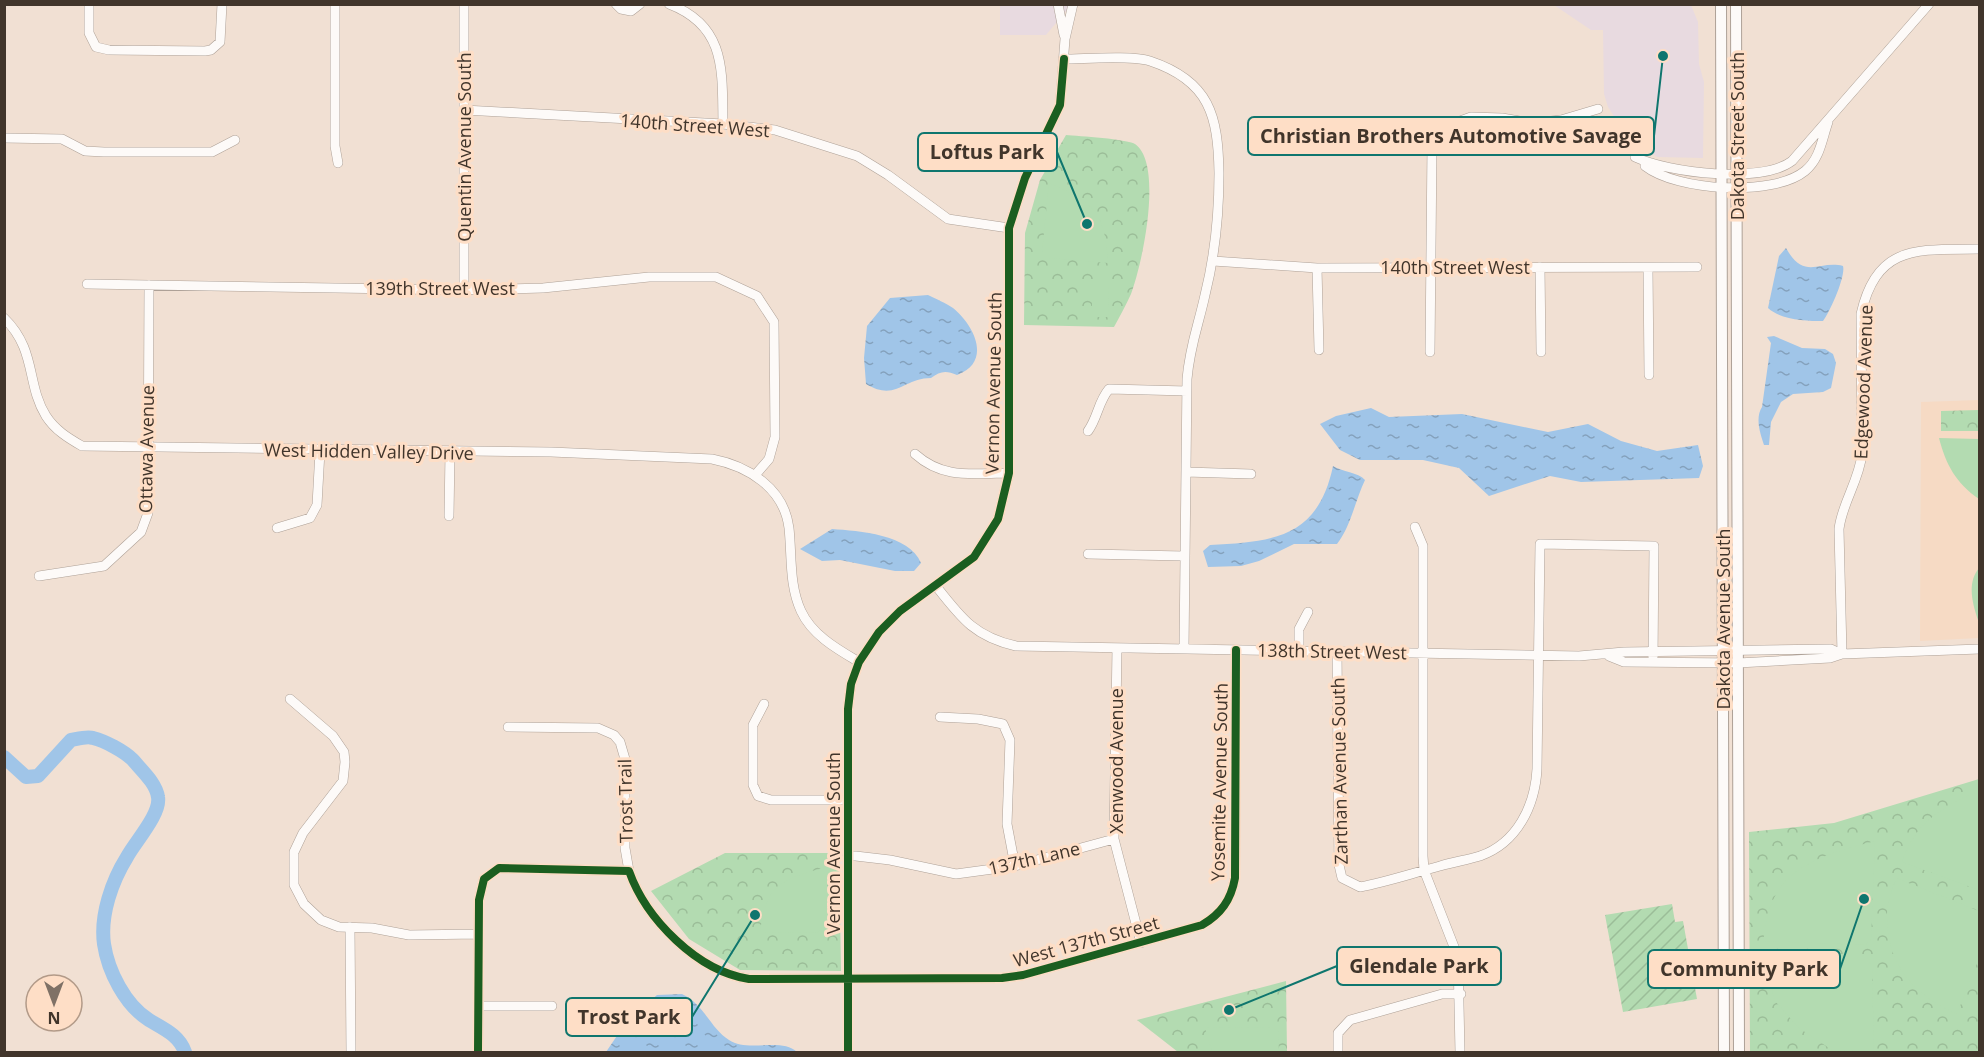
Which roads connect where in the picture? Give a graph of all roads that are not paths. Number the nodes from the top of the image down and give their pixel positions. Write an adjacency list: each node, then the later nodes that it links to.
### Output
1 (89, 4): 2 (street)
2 (222, 4)
3 (335, 4): 21 (street)
4 (464, 4): 16 (street, Quentin Avenue South)
5 (616, 4): 6 (street)
6 (640, 4)
7 (669, 4): 18 (street)
8 (1058, 4): 13 (street, Vernon Avenue South)
9 (1073, 4): 13 (street, Vernon Avenue South)
10 (1721, 4): 22 (main road, Dakota Street South)
11 (1736, 4): 23 (main road, Dakota Street South)
12 (1929, 4): 17 (street)
13 (1065, 39): 14 (street, Vernon Avenue South)
14 (1064, 59): 26 (street, Vernon Avenue South); 28 (street)
15 (1598, 109): 29 (street)
16 (464, 110): 18 (street, 140th Street West); 37 (street, Quentin Avenue South)
17 (1829, 120): 23 (street); 25 (street)
18 (723, 124): 26 (street, 140th Street West)
19 (4, 138): 20 (street)
20 (235, 140)
21 (338, 163)
22 (1721, 172): 23 (street); 24 (main road, Dakota Street South); 24 (street)
23 (1737, 173): 25 (main road, Dakota Street South)
24 (1721, 186): 25 (street); 65 (main road, Dakota Avenue South)
25 (1737, 186): 34 (main road, Dakota Street South)
26 (1010, 228): 50 (street, Vernon Avenue South)
27 (1980, 249): 70 (street, Edgewood Avenue)
28 (1213, 261): 32 (street, 140th Street West); 43 (street)
29 (1431, 267): 30 (street, 140th Street West); 32 (street, 140th Street West); 40 (street)
30 (1540, 267): 33 (street, 140th Street West); 41 (street)
31 (1697, 267): 33 (street, 140th Street West)
32 (1317, 268): 39 (street)
33 (1648, 268): 42 (street)
34 (1737, 268): 66 (main road, Dakota Avenue South)
35 (87, 284): 36 (street, 139th Street West)
36 (149, 285): 37 (street, 139th Street West); 45 (street, Ottawa Avenue)
37 (464, 290): 51 (street, 139th Street West)
38 (4, 318): 45 (street, West Hidden Valley Drive)
39 (1319, 350)
40 (1430, 351)
41 (1541, 351)
42 (1649, 375)
43 (1187, 391): 44 (street); 49 (street)
44 (1088, 431)
45 (148, 447): 46 (street, West Hidden Valley Drive); 58 (street, Ottawa Avenue)
46 (320, 451): 47 (street, West Hidden Valley Drive); 55 (street)
47 (450, 453): 51 (street, West Hidden Valley Drive); 53 (street)
48 (915, 454): 50 (street)
49 (1186, 472): 52 (street); 57 (street)
50 (1009, 473): 59 (street, Vernon Avenue South)
51 (756, 474): 73 (street)
52 (1251, 474)
53 (449, 516)
54 (1415, 527): 69 (street)
55 (277, 528)
56 (1088, 554): 57 (street)
57 (1184, 556): 62 (street)
58 (39, 576)
59 (936, 586): 61 (street, 138th Street West); 73 (street, Vernon Avenue South)
60 (1308, 612): 67 (street)
61 (1117, 648): 62 (street, 138th Street West); 81 (street, Xenwood Avenue)
62 (1184, 649): 64 (street, 138th Street West)
63 (1980, 649): 70 (street)
64 (1236, 650): 67 (street, 138th Street West); 86 (street, Yosemite Avenue South)
65 (1724, 650): 66 (street); 72 (street); 74 (main road, Dakota Avenue South)
66 (1738, 650): 70 (street); 75 (main road, Dakota Avenue South)
67 (1299, 651): 68 (street, 138th Street West)
68 (1337, 651): 69 (street, 138th Street West); 85 (street, Zarthan Avenue South)
69 (1423, 652): 71 (street, 138th Street West); 85 (street)
70 (1842, 654): 75 (street)
71 (1539, 655): 72 (street, 138th Street West); 72 (street); 85 (street)
72 (1653, 657): 74 (street)
73 (859, 662): 80 (street, Vernon Avenue South)
74 (1724, 663): 75 (street); 99 (main road, Dakota Avenue South)
75 (1738, 663): 100 (main road, Dakota Avenue South)
76 (290, 699): 87 (street)
77 (764, 704): 80 (street)
78 (940, 717): 83 (street)
79 (508, 727): 84 (street, Trost Trail)
80 (848, 800): 82 (street, Vernon Avenue South)
81 (1114, 839): 83 (street, 137th Lane); 89 (street, Xenwood Avenue)
82 (848, 855): 83 (street, 137th Lane); 90 (street, Vernon Avenue South)
83 (1015, 866)
84 (629, 870): 88 (street); 90 (street, West 137th Street)
85 (1424, 870): 91 (street)
86 (1220, 912): 89 (street, West 137th Street)
87 (350, 927): 88 (street); 94 (street)
88 (479, 934): 92 (street)
89 (1141, 943): 90 (street, West 137th Street)
90 (848, 979): 96 (street, Vernon Avenue South)
91 (1461, 994): 97 (street); 98 (street)
92 (478, 1005): 93 (street); 95 (street)
93 (552, 1005)
94 (351, 1053)
95 (478, 1053)
96 (848, 1053)
97 (1338, 1053)
98 (1460, 1053)
99 (1724, 1053)
100 (1739, 1053)

